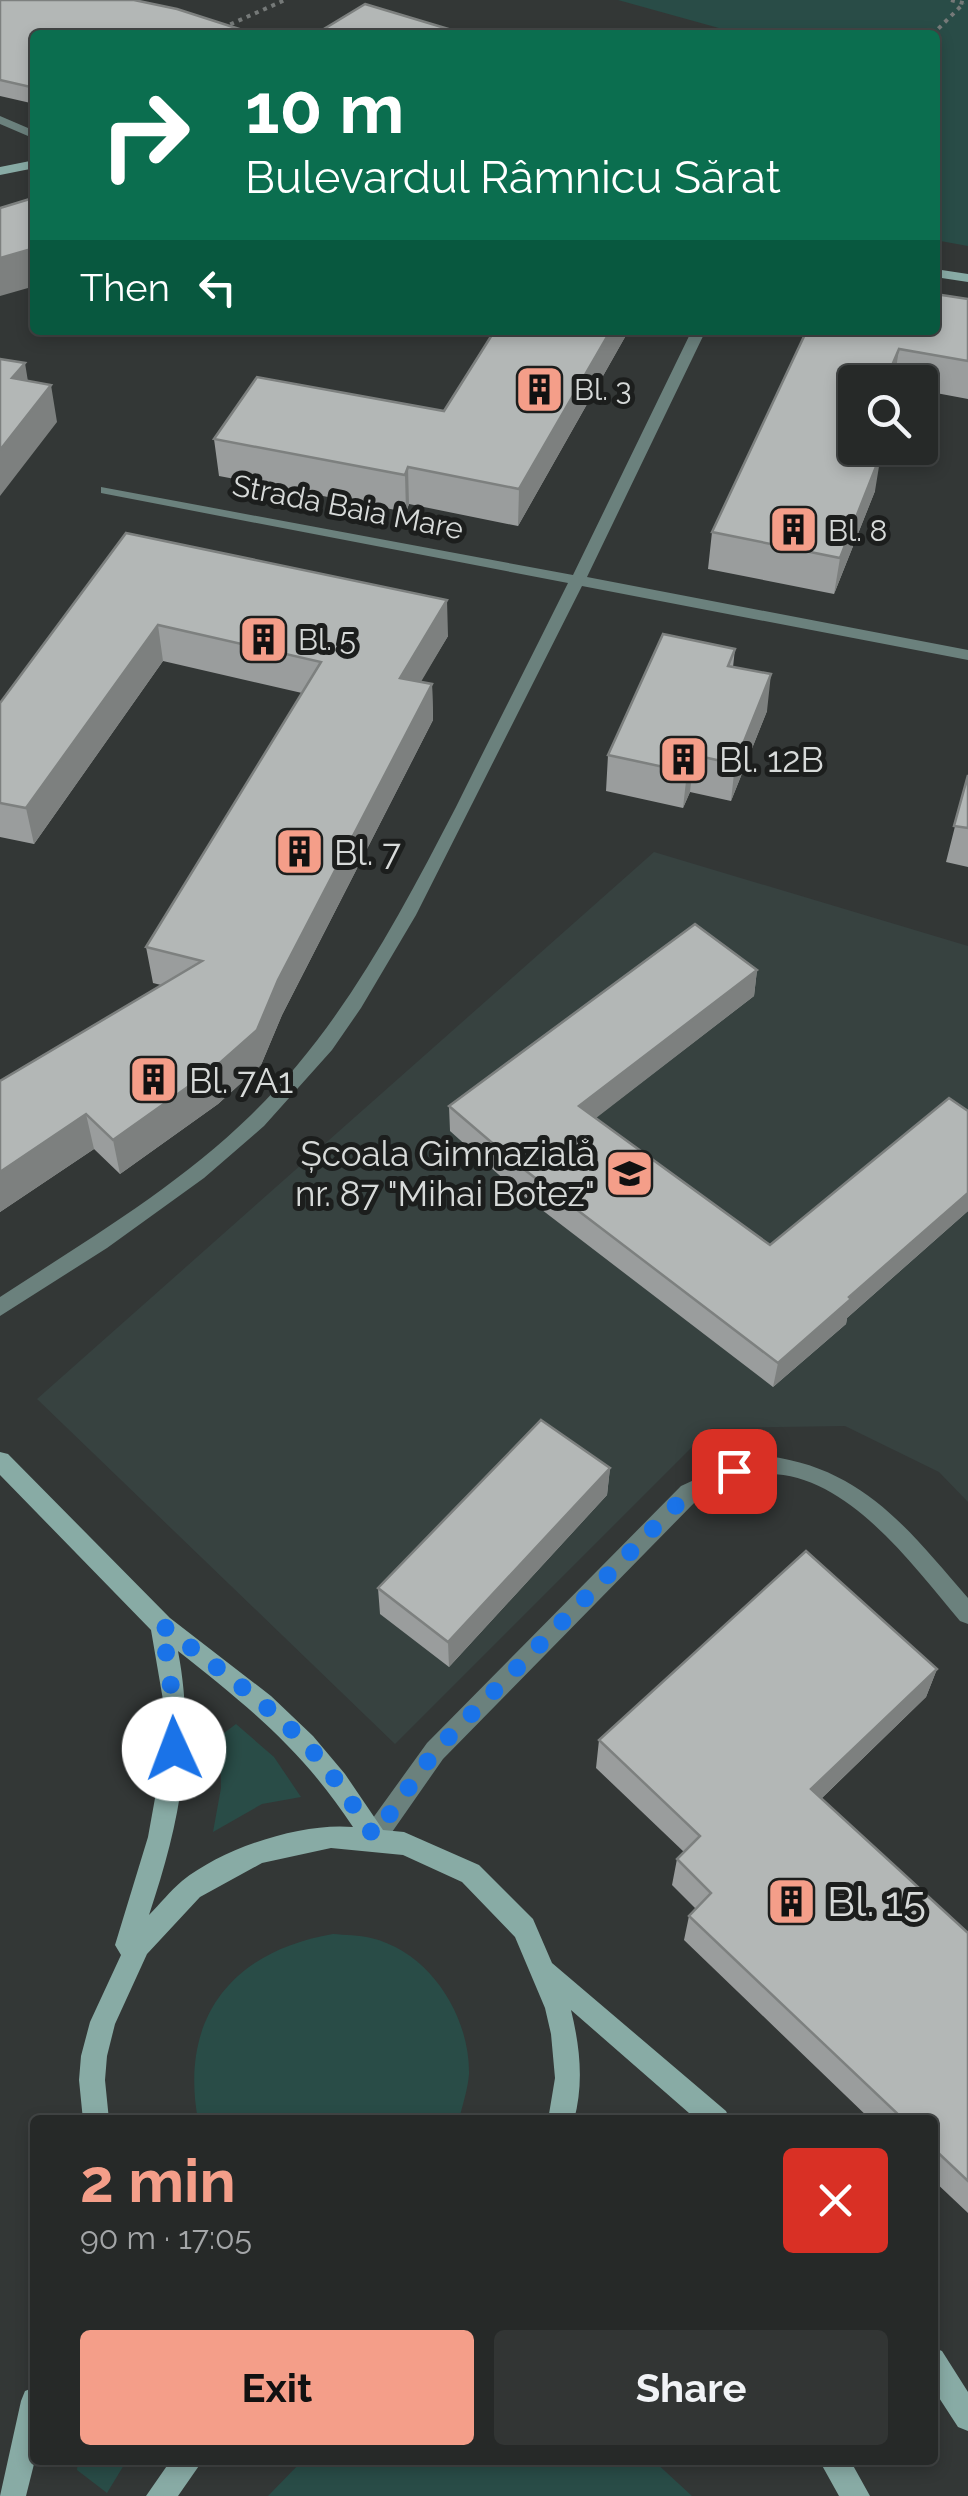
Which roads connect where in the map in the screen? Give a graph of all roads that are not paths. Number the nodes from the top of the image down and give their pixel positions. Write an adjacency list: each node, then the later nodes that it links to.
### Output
1 (0, 120): 2 (street)
2 (30, 133)
3 (30, 165): 4 (street)
4 (0, 172)
5 (940, 274): 6 (street)
6 (968, 278)
7 (697, 335): 9 (street)
8 (106, 490): 9 (street, Strada Baia Mare)
9 (580, 579): 10 (street, Strada Baia Mare); 11 (street)
10 (968, 655)
11 (0, 1308)
12 (0, 1462): 14 (street)
13 (968, 1614): 15 (street)
14 (162, 1625): 15 (street); 17 (street)
15 (374, 1836): 16 (street); 17 (street)
16 (550, 1976): 19 (street); 20 (street)
17 (112, 1990): 18 (street)
18 (96, 2115)
19 (562, 2115)
20 (711, 2115)
21 (938, 2370): 22 (street)
22 (968, 2417)
23 (30, 2422): 26 (street)
24 (185, 2465): 27 (street)
25 (836, 2465): 28 (street)
26 (12, 2496)
27 (160, 2496)
28 (856, 2496)

